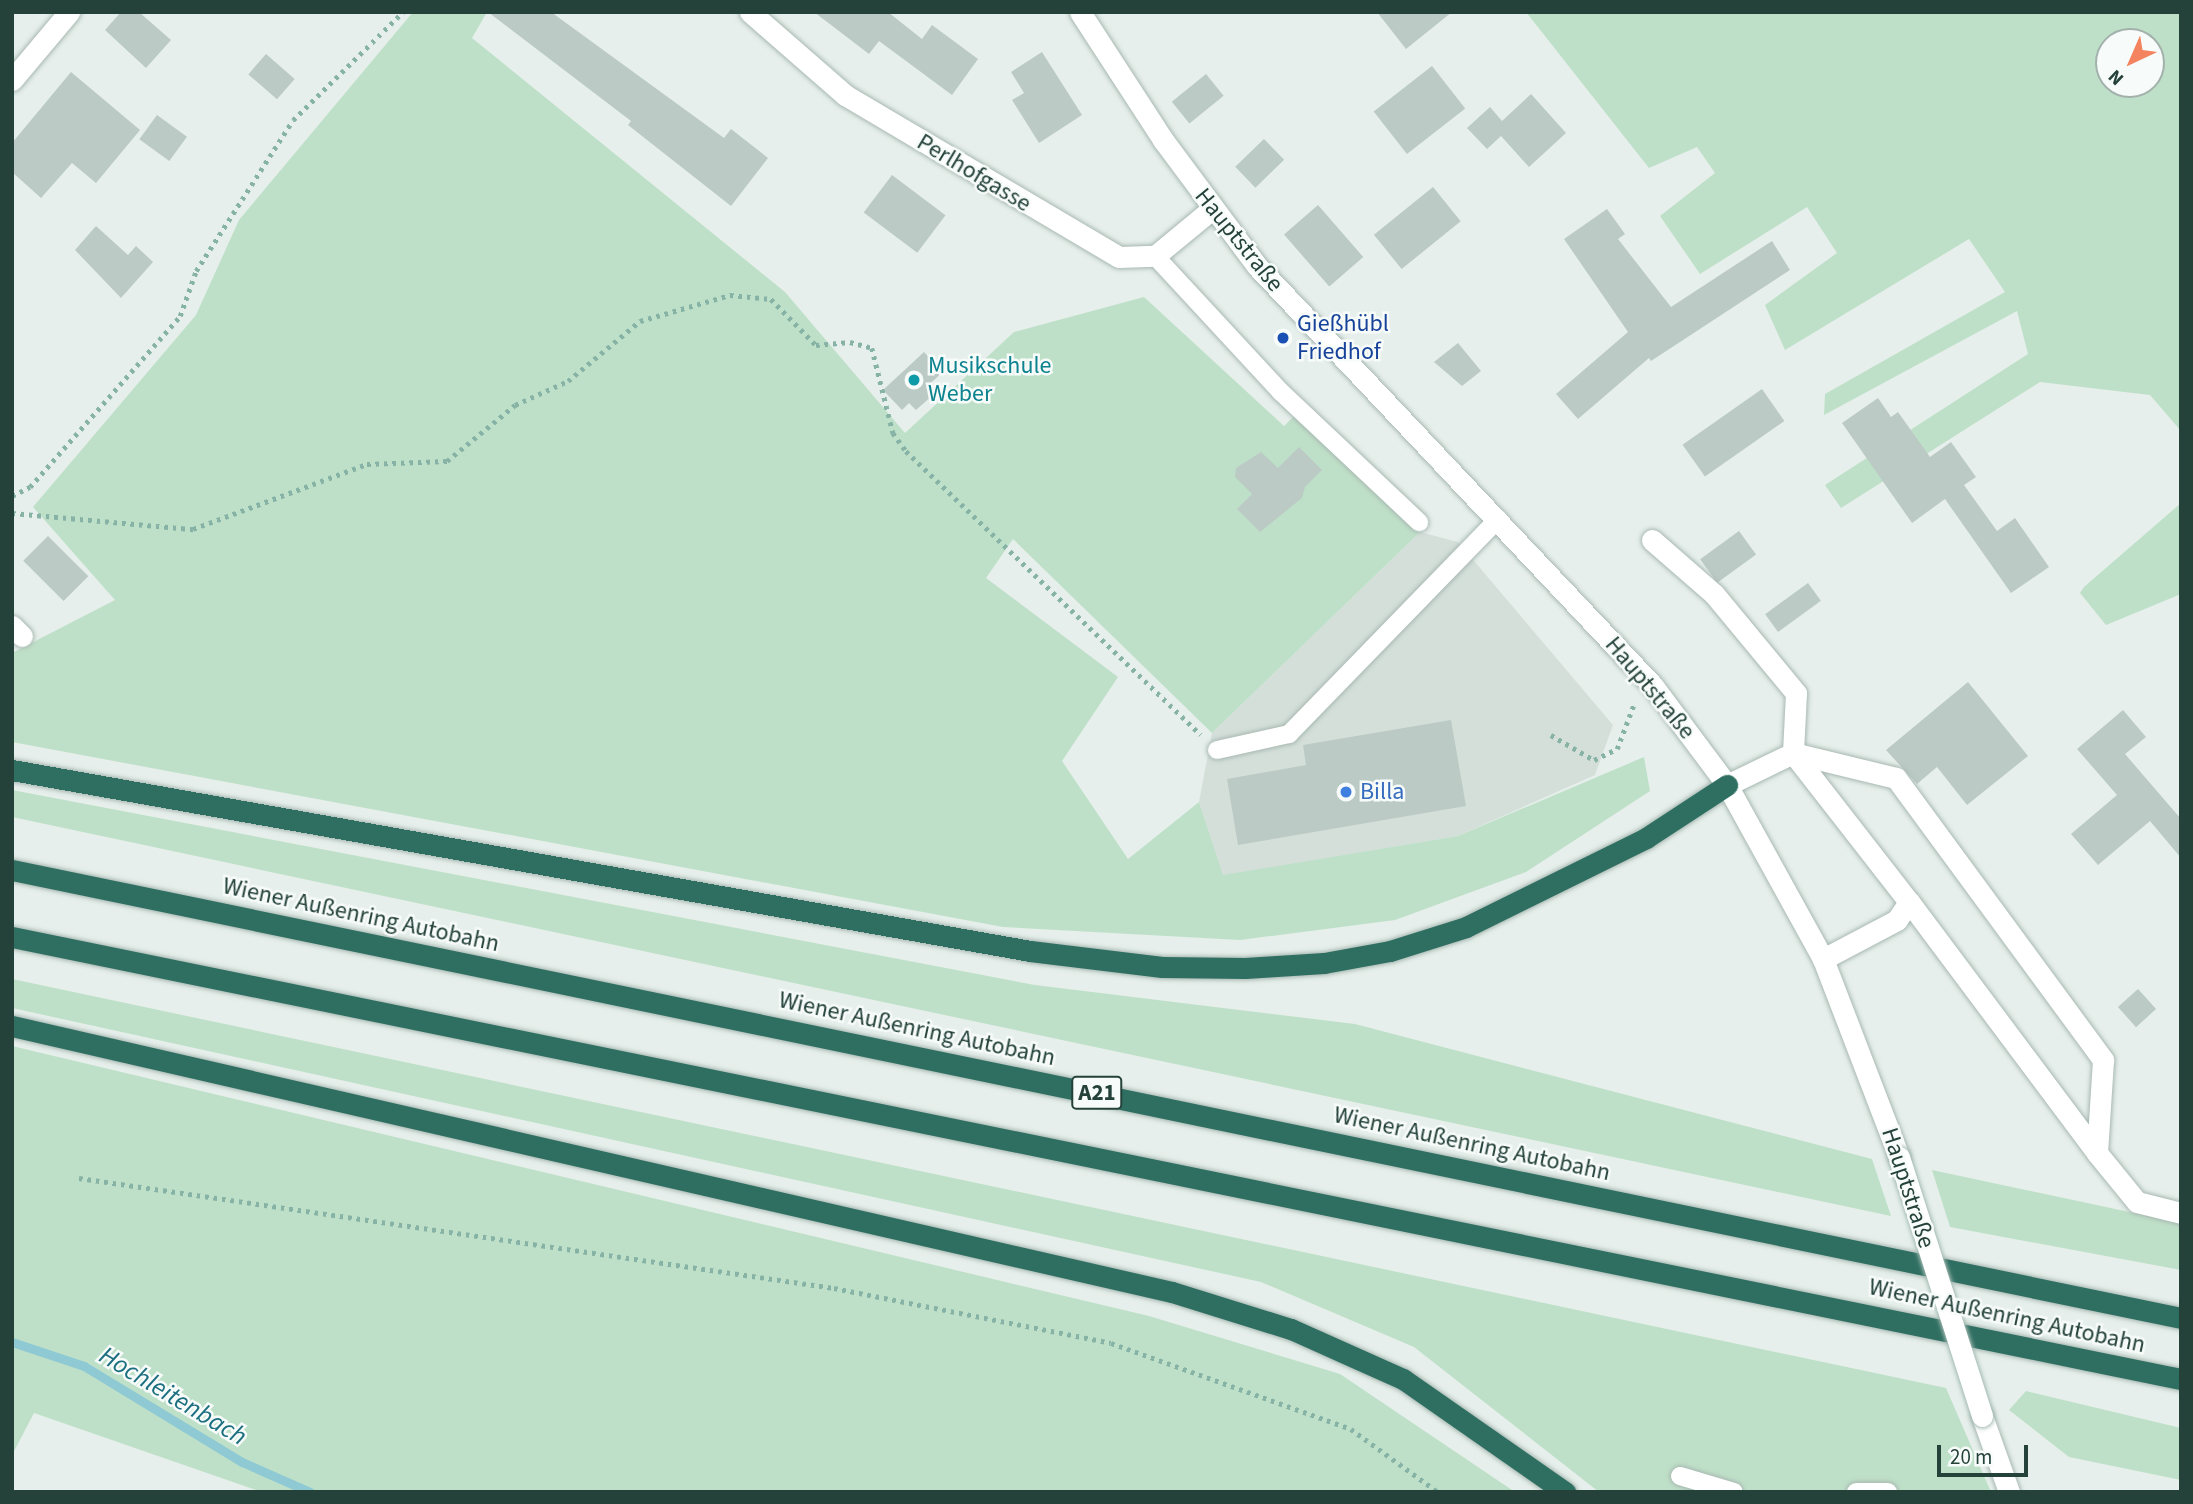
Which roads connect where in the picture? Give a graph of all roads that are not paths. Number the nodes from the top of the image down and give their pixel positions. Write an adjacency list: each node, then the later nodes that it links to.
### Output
1 (69, 12): 4 (street)
2 (750, 12): 6 (street, Perlhofgasse)
3 (1080, 12): 5 (street, Hauptstraße)
4 (12, 80)
5 (1212, 209): 6 (street); 7 (street, Hauptstraße)
6 (1155, 256): 8 (lane)
7 (1498, 519): 10 (lane); 13 (street, Hauptstraße)
8 (1419, 522)
9 (1651, 540): 11 (street)
10 (1217, 750)
11 (1793, 753): 13 (street); 15 (street); 19 (street)
12 (12, 770): 13 (highway)
13 (1727, 785): 17 (street, Hauptstraße)
14 (12, 870): 21 (highway, Wiener Außenring Autobahn / A21)
15 (1909, 902): 17 (street); 19 (street)
16 (12, 937): 22 (highway, Wiener Außenring Autobahn)
17 (1823, 959): 28 (street, Hauptstraße, bridge)
18 (12, 1026): 24 (highway)
19 (2097, 1153): 20 (street)
20 (2181, 1213)
21 (2181, 1318)
22 (2181, 1379)
23 (1680, 1476): 25 (lane)
24 (1565, 1492)
25 (1734, 1492)
26 (1856, 1492): 27 (lane)
27 (1888, 1492)
28 (2009, 1492)

